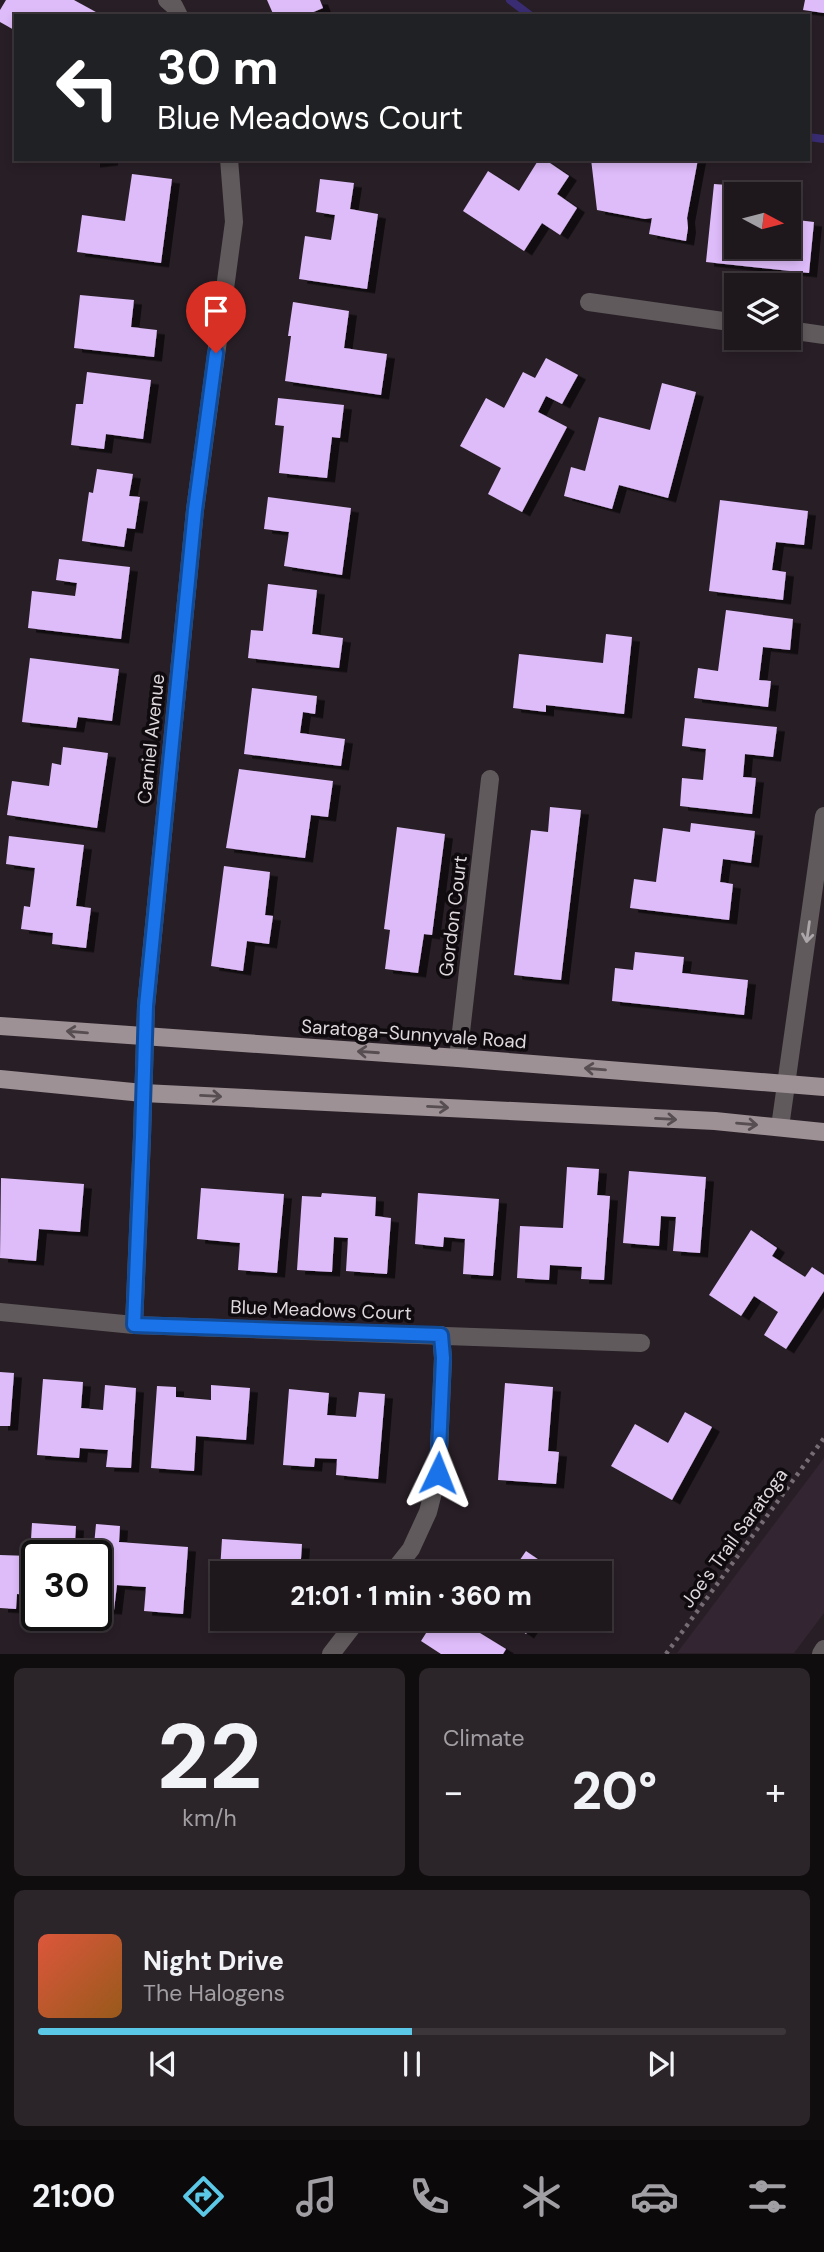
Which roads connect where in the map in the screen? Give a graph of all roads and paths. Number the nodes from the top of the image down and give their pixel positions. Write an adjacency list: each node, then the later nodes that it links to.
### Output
1 (167, 0): 2 (street)
2 (178, 14)
3 (229, 161): 12 (street, Carniel Avenue)
4 (589, 302): 5 (street)
5 (724, 321)
6 (801, 332): 7 (street)
7 (824, 335)
8 (490, 779): 13 (street, Gordon Court)
9 (824, 816): 10 (street)
10 (822, 839): 15 (street, one-way to 15)
11 (0, 1026): 12 (main road, Saratoga-Sunnyvale Road, one-way to 11)
12 (145, 1038): 13 (main road, Saratoga-Sunnyvale Road, one-way to 12); 17 (street, Carniel Avenue)
13 (458, 1058): 15 (main road, Saratoga-Sunnyvale Road, one-way to 13)
14 (0, 1079): 17 (main road)
15 (785, 1084): 16 (main road, Saratoga-Sunnyvale Road); 19 (street)
16 (824, 1087)
17 (143, 1093): 19 (main road, one-way to 19); 22 (street, Carniel Avenue)
18 (824, 1122): 20 (street)
19 (780, 1127): 20 (main road)
20 (824, 1132)
21 (0, 1312): 22 (street, Blue Meadows Court)
22 (134, 1325): 23 (street, Blue Meadows Court)
23 (441, 1335): 24 (street, Blue Meadows Court); 26 (street)
24 (641, 1343)
25 (824, 1438): 29 (path, Joe's Trail Saratoga)
26 (402, 1561)
27 (349, 1631): 28 (street)
28 (331, 1654)
29 (666, 1654)

